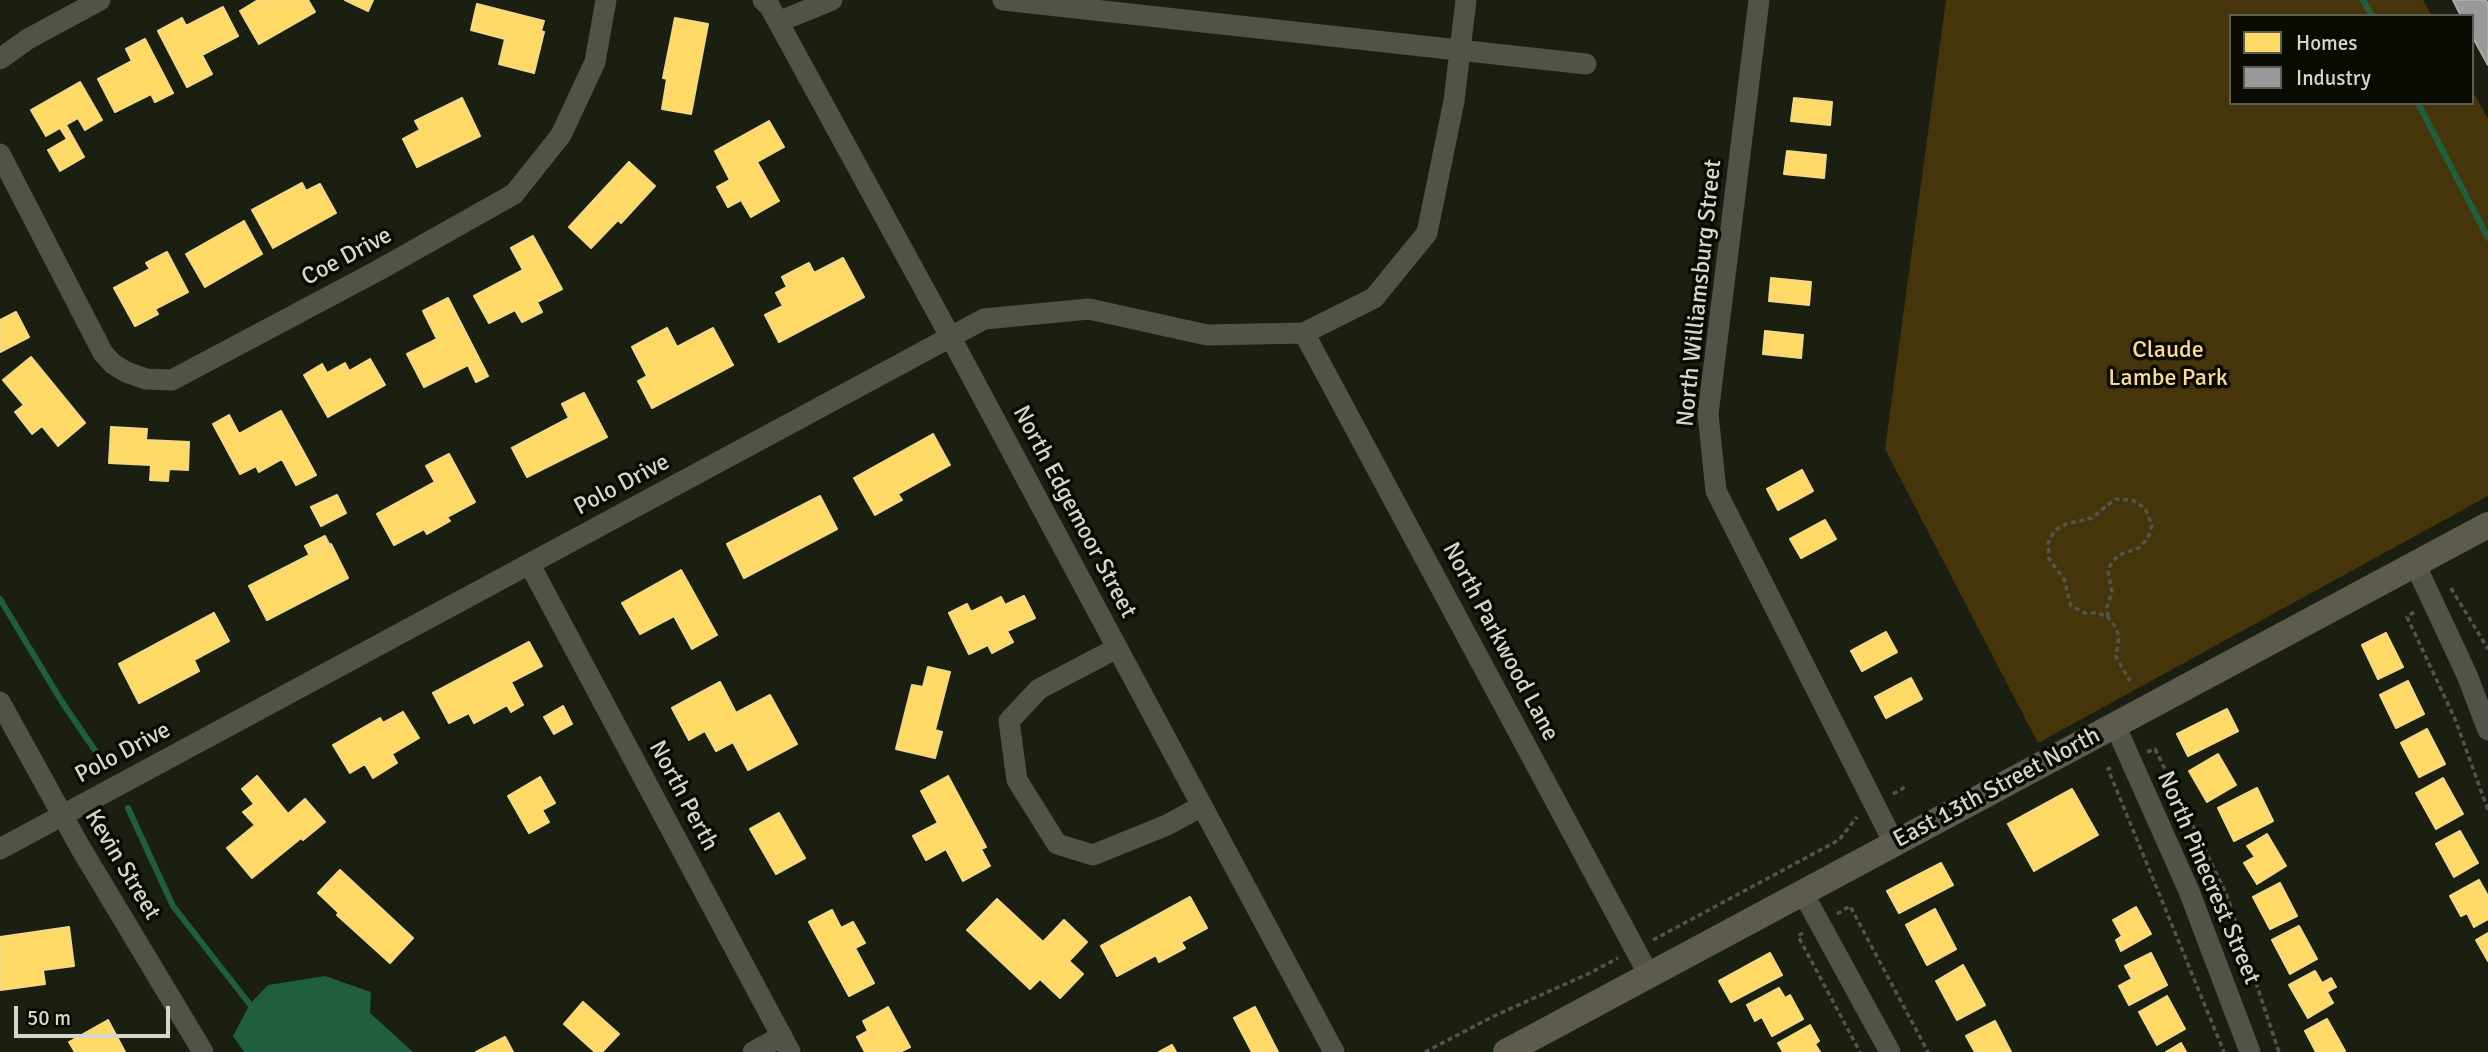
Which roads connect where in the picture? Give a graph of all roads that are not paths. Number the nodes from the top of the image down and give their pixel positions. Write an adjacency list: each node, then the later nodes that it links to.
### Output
1 (100, 0): 11 (street)
2 (606, 0): 13 (street, Coe Drive)
3 (763, 0): 9 (street, North Edgemoor Street)
4 (832, 0): 9 (street)
5 (1003, 0): 8 (street)
6 (1466, 0): 10 (street)
7 (1759, 0): 25 (street, North Williamsburg Street)
8 (1147, 8): 10 (street)
9 (778, 22): 15 (street, North Edgemoor Street)
10 (1460, 50): 12 (street); 14 (street)
11 (0, 59)
12 (1587, 64)
13 (0, 154)
14 (1304, 333): 15 (street, Polo Drive); 28 (street, North Parkwood Lane)
15 (951, 338): 18 (street, Polo Drive); 19 (street, North Edgemoor Street)
16 (2488, 524): 17 (main road, East 13th Street North)
17 (2415, 564): 21 (main road, East 13th Street North); 22 (street)
18 (530, 565): 24 (street, Polo Drive); 29 (street, North Perth)
19 (1117, 648): 23 (street, North Edgemoor Street); 23 (street)
20 (0, 702): 24 (street, Kevin Street)
21 (2115, 725): 25 (main road, East 13th Street North); 35 (street, North Pinecrest Street)
22 (2488, 730)
23 (1202, 806): 32 (street, North Edgemoor Street)
24 (62, 816): 26 (street, Polo Drive); 30 (street, Kevin Street)
25 (1894, 843): 27 (main road, East 13th Street North)
26 (0, 849)
27 (1803, 893): 28 (main road, East 13th Street North); 34 (street)
28 (1649, 975): 33 (main road, East 13th Street North)
29 (786, 1044): 31 (street)
30 (204, 1052)
31 (753, 1052)
32 (1334, 1052)
33 (1506, 1052)
34 (1890, 1052)
35 (2250, 1052)

